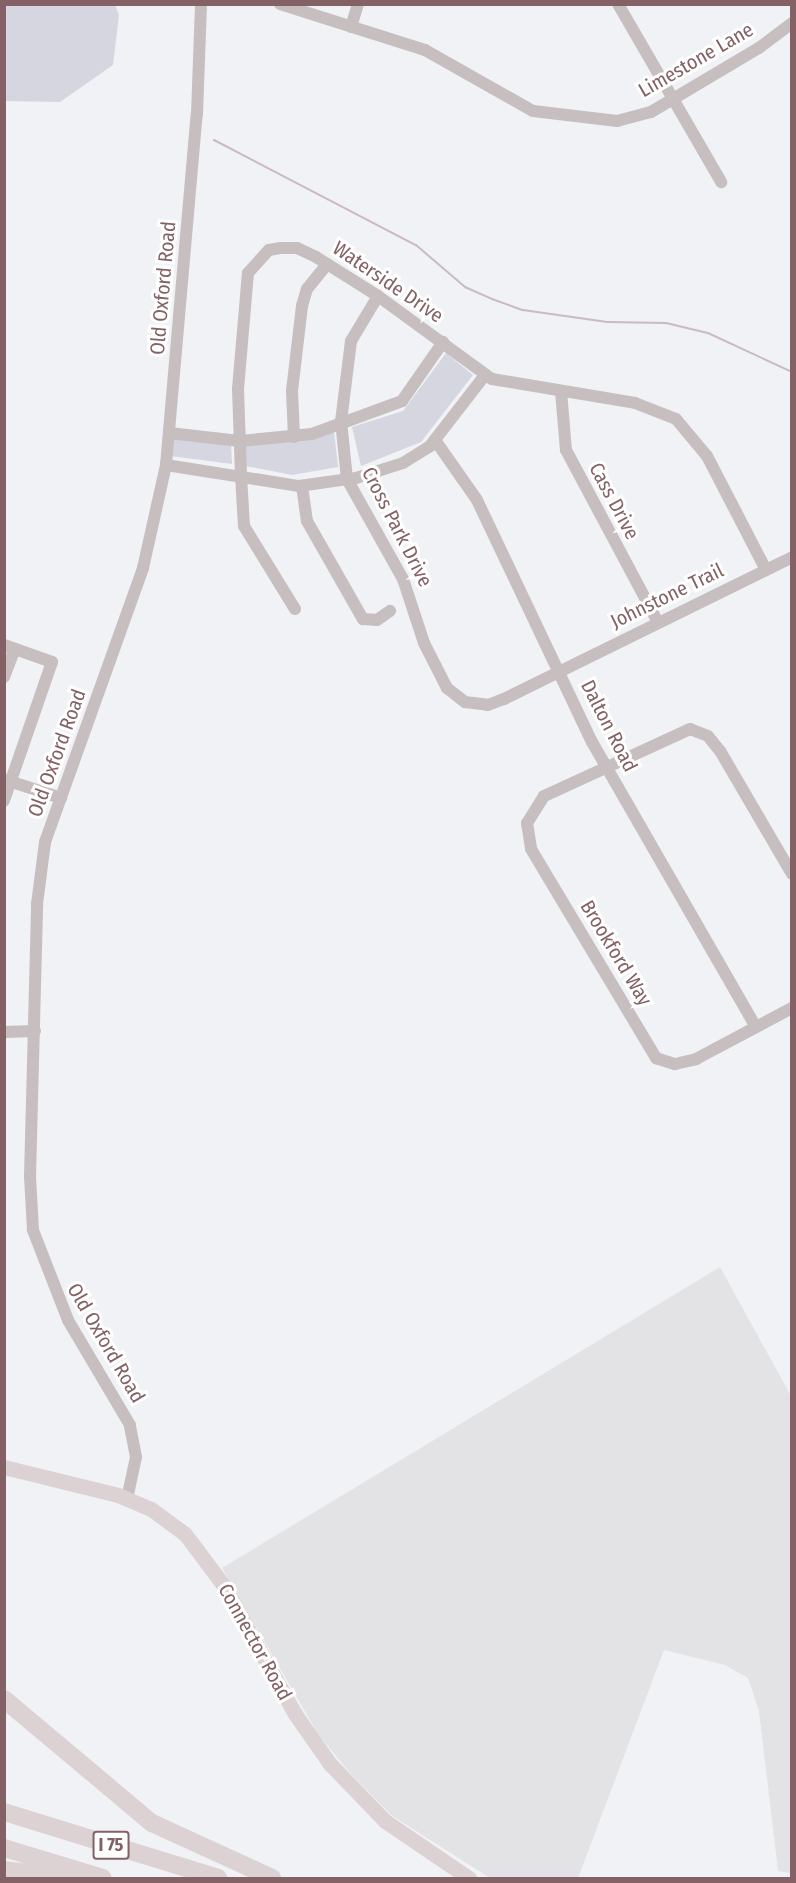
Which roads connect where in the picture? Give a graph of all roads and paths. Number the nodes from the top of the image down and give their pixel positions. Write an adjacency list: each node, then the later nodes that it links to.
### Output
1 (201, 4): 15 (street, Old Oxford Road)
2 (280, 4): 6 (street, Limestone Lane)
3 (358, 4): 6 (street)
4 (618, 4): 7 (street)
5 (792, 24): 7 (street, Limestone Lane)
6 (351, 27): 7 (street, Limestone Lane)
7 (673, 100): 8 (street)
8 (721, 182)
9 (327, 264): 10 (street, Waterside Drive); 16 (street); 18 (street, Waterside Drive)
10 (378, 296): 11 (street, Waterside Drive); 14 (street, Cross Park Drive)
11 (443, 342): 12 (street, Waterside Drive); 14 (street)
12 (486, 375): 13 (street, Waterside Drive); 17 (street)
13 (561, 391): 24 (street, Waterside Drive); 27 (street, Cass Drive)
14 (341, 424): 16 (street); 21 (street, Cross Park Drive)
15 (169, 433): 18 (street); 19 (street, Old Oxford Road)
16 (294, 437): 18 (street)
17 (435, 440): 21 (street); 29 (street, Dalton Road)
18 (240, 441): 20 (street, Waterside Drive)
19 (166, 465): 20 (street); 33 (street, Old Oxford Road)
20 (241, 475): 22 (street); 25 (street, Waterside Drive)
21 (347, 479): 22 (street); 29 (street, Cross Park Drive)
22 (302, 486): 26 (street)
23 (792, 557): 24 (street, Johnstone Trail)
24 (766, 570): 27 (street, Johnstone Trail)
25 (295, 609)
26 (390, 611)
27 (658, 622): 29 (street, Johnstone Trail)
28 (10, 647): 30 (street); 32 (street)
29 (559, 670): 31 (street, Dalton Road)
30 (4, 677)
31 (606, 766): 35 (street, Brookford Way); 37 (street, Dalton Road); 37 (street, Brookford Way)
32 (8, 781): 33 (street); 34 (street)
33 (61, 798): 38 (street, Old Oxford Road)
34 (4, 801)
35 (792, 874)
36 (792, 1008): 37 (street, Brookford Way)
37 (756, 1027)
38 (35, 1030): 39 (street); 41 (street, Old Oxford Road)
39 (4, 1032)
40 (4, 1467): 41 (main road, Connector Road)
41 (127, 1499): 50 (main road, Connector Road)
42 (4, 1699): 49 (highway)
43 (4, 1812): 48 (highway, I 75)
44 (4, 1848): 47 (highway, I 75)
45 (4, 1870): 46 (highway)
46 (71, 1878)
47 (104, 1878)
48 (218, 1878)
49 (272, 1878)
50 (469, 1878)

